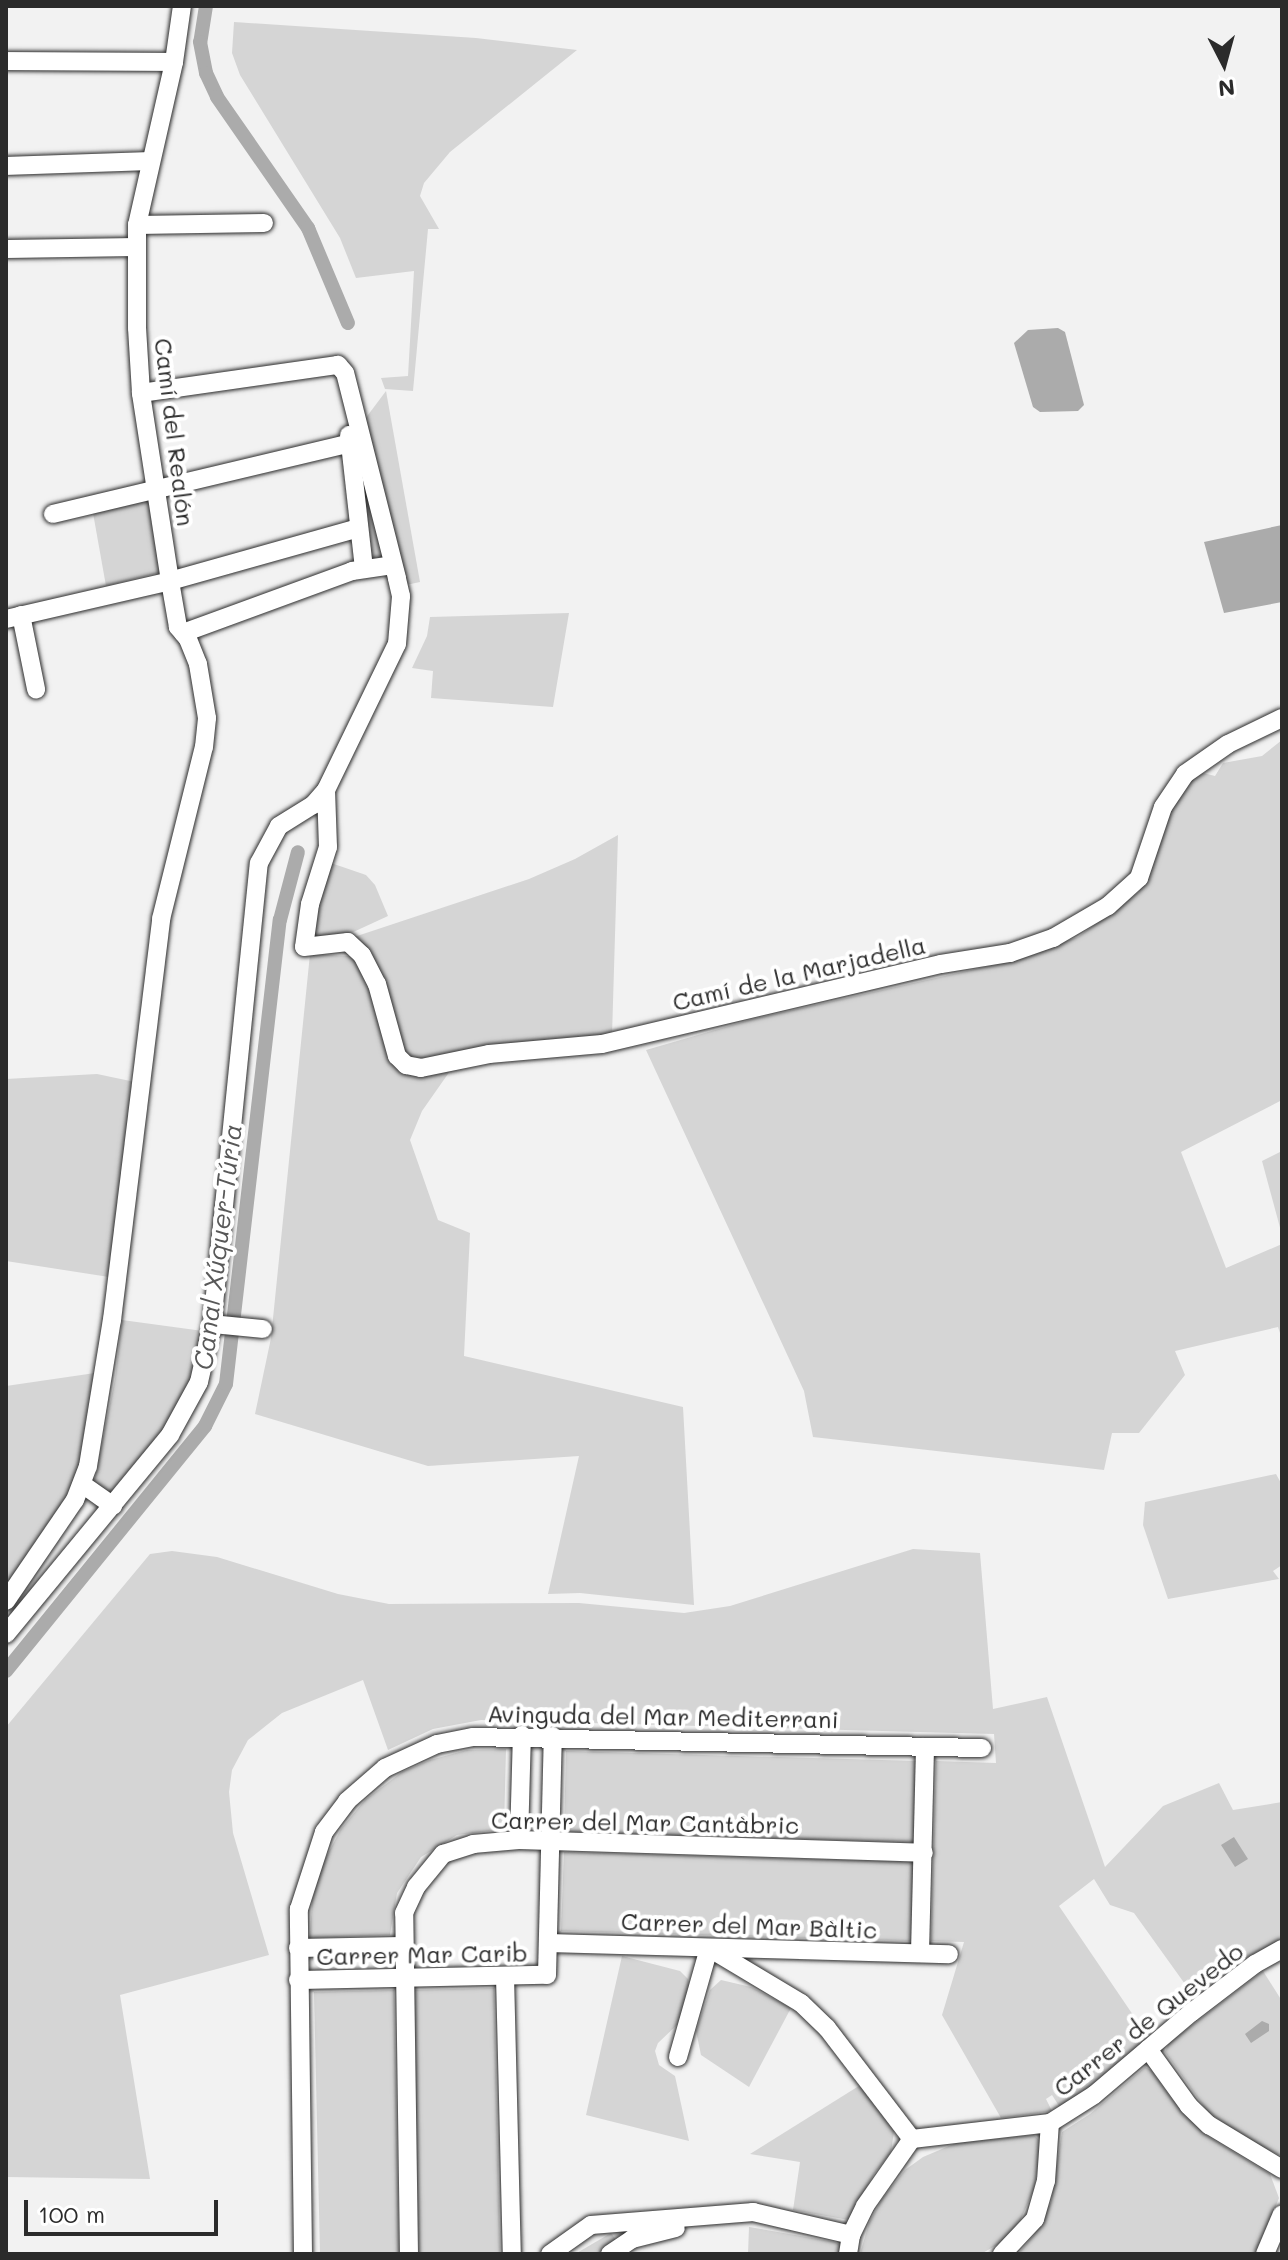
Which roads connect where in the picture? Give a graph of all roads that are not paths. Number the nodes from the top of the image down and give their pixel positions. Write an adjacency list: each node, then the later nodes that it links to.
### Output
1 (182, 6): 3 (street, Camí del Realón)
2 (6, 61): 3 (street)
3 (174, 62): 4 (street, Camí del Realón)
4 (149, 161): 5 (street); 7 (street, Camí del Realón)
5 (6, 166)
6 (264, 223): 7 (street)
7 (137, 225): 8 (street, Camí del Realón)
8 (136, 247): 9 (street); 11 (street, Camí del Realón)
9 (6, 249)
10 (338, 365): 11 (street); 12 (street); 16 (street)
11 (141, 393): 13 (street, Camí del Realón)
12 (350, 443): 13 (street); 15 (street)
13 (157, 489): 14 (street); 18 (street, Camí del Realón)
14 (53, 514)
15 (359, 528): 17 (street); 18 (street)
16 (393, 565): 17 (street); 23 (street)
17 (364, 568): 20 (street)
18 (170, 581): 19 (street); 20 (street, Camí del Realón)
19 (13, 617): 21 (street)
20 (183, 633): 26 (street, Camí del Realón)
21 (36, 689)
22 (1282, 718): 23 (street, Camí de la Marjadella)
23 (326, 790): 24 (street)
24 (212, 1324): 25 (street); 27 (street)
25 (262, 1329)
26 (82, 1484): 27 (street); 28 (street, Camí del Realón)
27 (113, 1506): 29 (street)
28 (6, 1601)
29 (6, 1634)
30 (522, 1735): 31 (street, Avinguda del Mar Mediterrani); 34 (street); 39 (street, Avinguda del Mar Mediterrani)
31 (553, 1736): 32 (street, Avinguda del Mar Mediterrani); 35 (street)
32 (925, 1747): 33 (street, Avinguda del Mar Mediterrani); 36 (street)
33 (982, 1748)
34 (519, 1840): 35 (street, Carrer del Mar Cantàbric); 38 (street, Carrer del Mar Cantàbric)
35 (550, 1841): 36 (street, Carrer del Mar Cantàbric); 37 (street)
36 (924, 1853): 42 (street)
37 (548, 1943): 40 (street, Carrer del Mar Bàltic); 44 (street, Carrer Mar Carib)
38 (402, 1946): 39 (street, Carrer Mar Carib); 45 (street, Carrer del Mar Cantàbric)
39 (298, 1948): 46 (street, Avinguda del Mar Mediterrani)
40 (709, 1948): 42 (street, Carrer del Mar Bàltic); 48 (street); 50 (street)
41 (1282, 1949): 47 (street, Carrer de Quevedo)
42 (920, 1953): 43 (street, Carrer del Mar Bàltic)
43 (949, 1954)
44 (505, 1976): 45 (street, Carrer Mar Carib); 58 (street)
45 (403, 1978): 46 (street, Carrer Mar Carib); 57 (street, Carrer del Mar Cantàbric)
46 (298, 1980): 56 (street, Avinguda del Mar Mediterrani)
47 (1148, 2049): 49 (street, Carrer de Quevedo); 51 (street)
48 (678, 2057)
49 (1050, 2123): 50 (street, Carrer de Quevedo); 62 (street)
50 (912, 2139): 54 (street)
51 (1282, 2169)
52 (1282, 2214): 63 (street)
53 (725, 2216): 54 (street); 55 (street); 59 (street)
54 (851, 2235): 61 (street)
55 (633, 2246): 60 (street)
56 (303, 2254)
57 (409, 2254)
58 (512, 2254)
59 (550, 2254)
60 (610, 2254)
61 (848, 2254)
62 (1002, 2254)
63 (1265, 2254)

